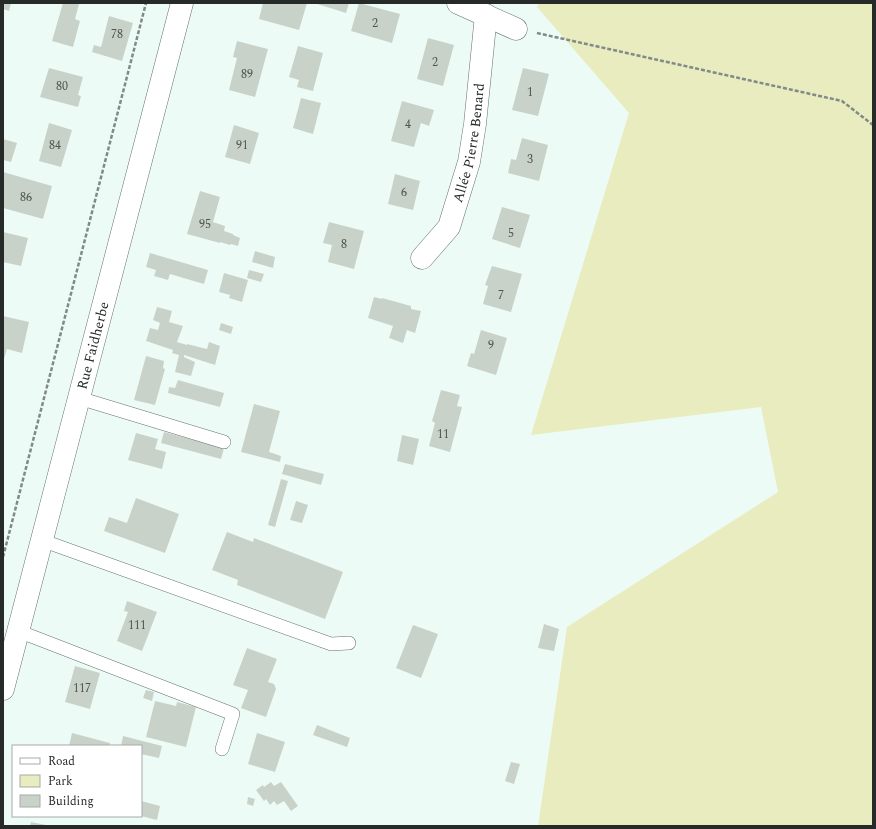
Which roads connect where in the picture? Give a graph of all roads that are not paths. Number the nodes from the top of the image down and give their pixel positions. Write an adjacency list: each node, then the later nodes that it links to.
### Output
1 (182, 3): 6 (main road, Rue Faidherbe)
2 (458, 3): 3 (main road)
3 (486, 15): 4 (main road); 5 (main road, Allée Pierre Benard)
4 (516, 29)
5 (422, 258)
6 (79, 398): 7 (lane); 8 (main road, Rue Faidherbe)
7 (224, 442)
8 (41, 540): 9 (main road, Rue Faidherbe); 10 (lane)
9 (18, 631): 11 (main road, Rue Faidherbe); 12 (lane)
10 (349, 643)
11 (3, 689)
12 (222, 749)

